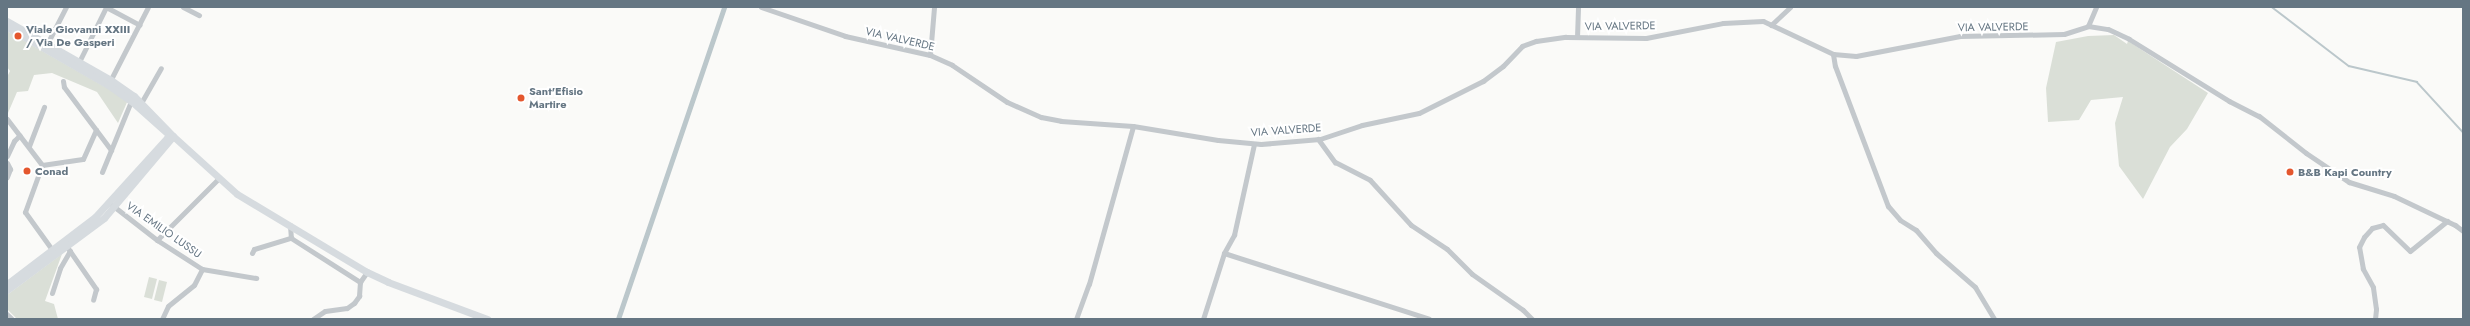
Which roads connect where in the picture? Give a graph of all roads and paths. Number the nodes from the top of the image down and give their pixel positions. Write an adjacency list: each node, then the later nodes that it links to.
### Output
1 (66, 7): 17 (street)
2 (106, 7): 12 (street); 20 (street)
3 (148, 7): 12 (street)
4 (183, 7): 10 (street)
5 (761, 7): 19 (street, VIA VALVERDE)
6 (934, 7): 19 (street)
7 (1578, 7): 16 (street)
8 (1790, 7): 13 (street)
9 (2096, 7): 14 (street)
10 (199, 15)
11 (7, 21): 17 (main road)
12 (140, 25): 23 (street)
13 (1771, 25): 16 (street, VIA VALVERDE); 18 (street, VIA VALVERDE)
14 (2088, 26): 18 (street, VIA VALVERDE); 43 (street, VIA VALVERDE)
15 (7, 27): 17 (main road)
16 (1577, 37): 32 (street, VIA VALVERDE)
17 (46, 46): 20 (main road)
18 (1833, 54): 68 (street)
19 (930, 55): 28 (street, VIA VALVERDE)
20 (78, 65): 23 (main road)
21 (161, 68): 25 (street)
22 (63, 81): 29 (street)
23 (109, 82): 24 (main road)
24 (132, 99): 25 (main road); 31 (main road); 35 (street)
25 (141, 103): 31 (main road)
26 (44, 107): 34 (street)
27 (7, 119): 30 (street)
28 (1133, 126): 33 (street, VIA VALVERDE); 64 (street)
29 (96, 130): 35 (street); 38 (street)
30 (20, 135): 34 (street); 36 (street)
31 (172, 136): 41 (main road); 42 (main road)
32 (1318, 139): 33 (street, VIA VALVERDE); 67 (street)
33 (1254, 144): 51 (street)
34 (28, 146): 38 (street)
35 (111, 150): 39 (street)
36 (7, 156)
37 (7, 163): 40 (street)
38 (42, 165): 49 (street)
39 (102, 172)
40 (7, 177)
41 (218, 179): 44 (main road); 47 (street)
42 (112, 205): 47 (street, VIA EMILIO LUSSU); 48 (main road)
43 (2447, 221): 45 (street, VIA VALVERDE); 69 (street)
44 (290, 226): 46 (street); 53 (main road)
45 (2463, 231)
46 (291, 238): 50 (street); 55 (street)
47 (157, 240): 52 (street, VIA EMILIO LUSSU)
48 (66, 247): 49 (main road); 57 (street); 58 (street)
49 (54, 252): 56 (main road)
50 (252, 253)
51 (1224, 253): 65 (street); 66 (street)
52 (202, 269): 54 (street, VIA EMILIO LUSSU); 61 (street)
53 (367, 272): 55 (street); 63 (main road)
54 (256, 278)
55 (360, 282): 62 (street)
56 (8, 287)
57 (52, 293)
58 (93, 300)
59 (7, 315): 60 (street)
60 (11, 319)
61 (162, 319)
62 (313, 319)
63 (485, 319)
64 (1076, 319)
65 (1203, 319)
66 (1429, 319)
67 (1532, 319)
68 (1994, 319)
69 (2375, 319)

